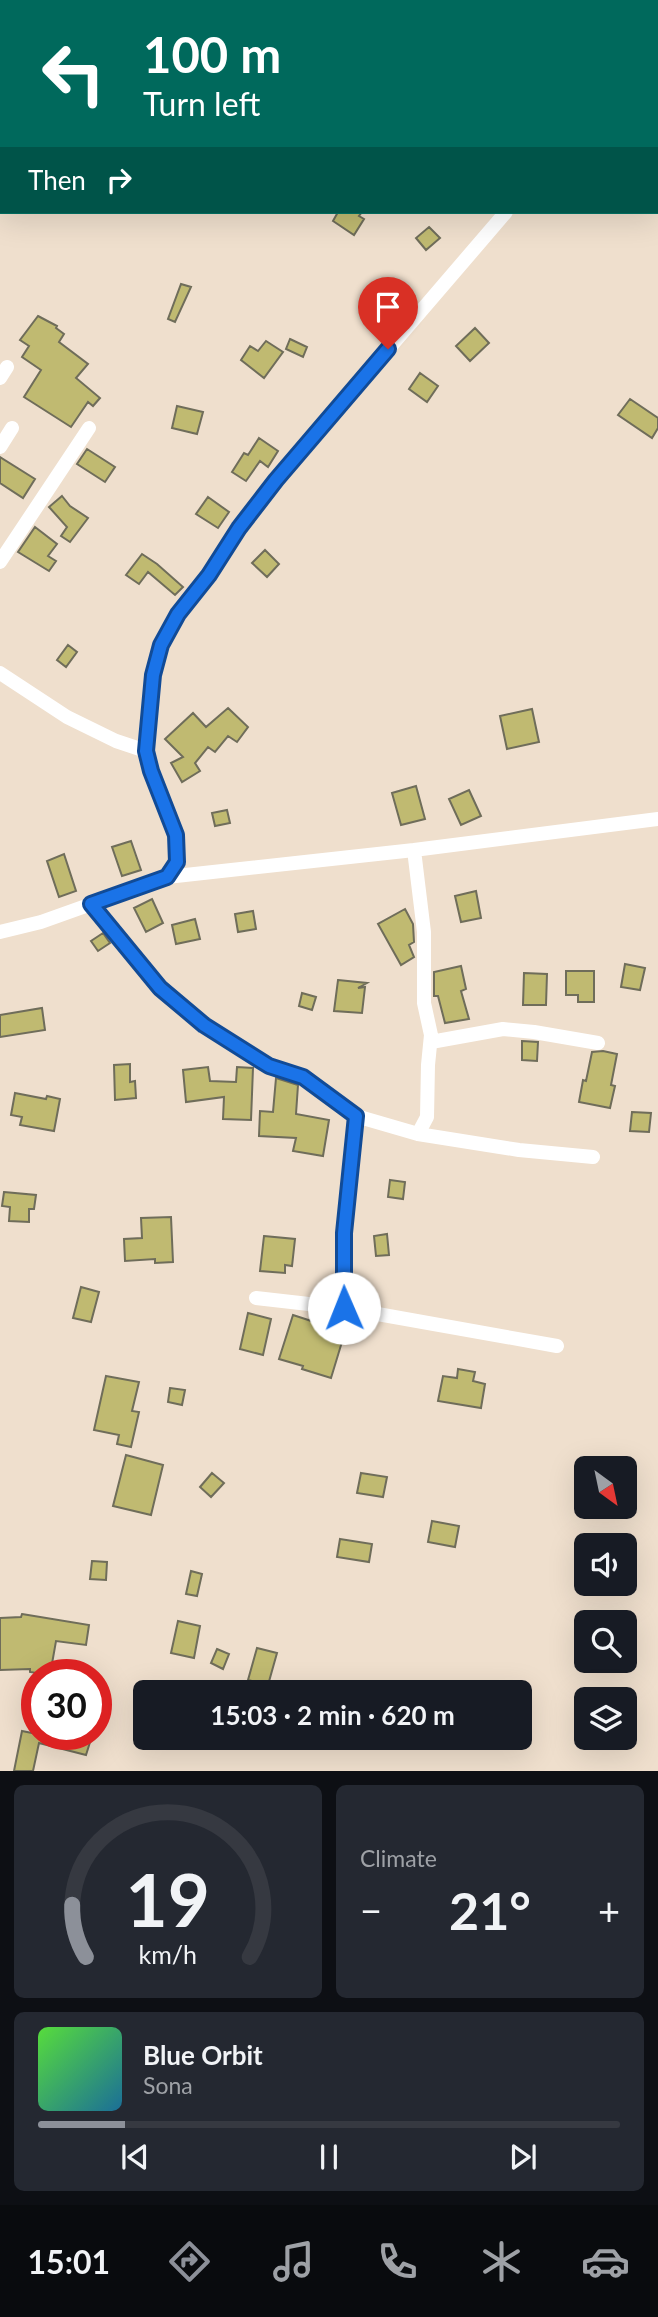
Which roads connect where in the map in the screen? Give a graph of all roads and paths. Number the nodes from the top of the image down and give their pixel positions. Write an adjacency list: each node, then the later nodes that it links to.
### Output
1 (504, 214): 7 (street)
2 (12, 428): 4 (street)
3 (89, 428): 5 (street)
4 (0, 447)
5 (0, 562)
6 (0, 673): 7 (street)
7 (146, 751): 10 (street)
8 (658, 819): 9 (street)
9 (414, 850): 10 (street); 13 (street)
10 (167, 877): 11 (street)
11 (91, 904): 12 (street); 15 (street)
12 (0, 932)
13 (431, 1042): 14 (street); 16 (street)
14 (598, 1043)
15 (356, 1116): 16 (street); 19 (street)
16 (418, 1133): 17 (street)
17 (593, 1157)
18 (256, 1298): 19 (street)
19 (344, 1308): 20 (street)
20 (557, 1346)

